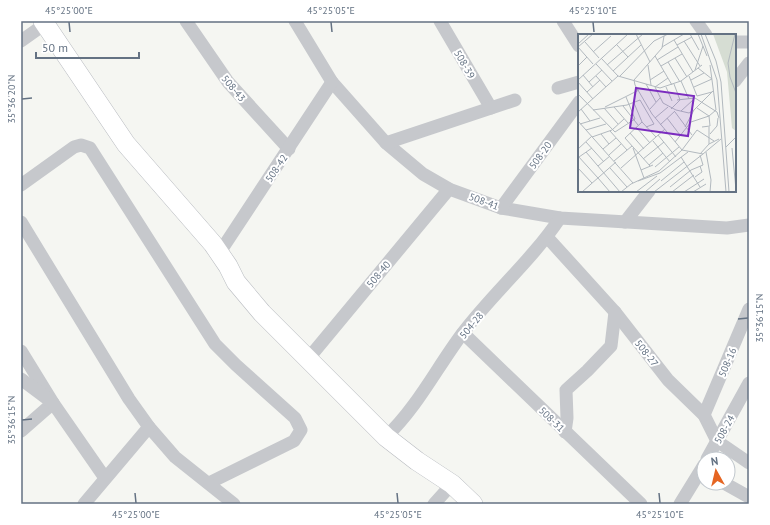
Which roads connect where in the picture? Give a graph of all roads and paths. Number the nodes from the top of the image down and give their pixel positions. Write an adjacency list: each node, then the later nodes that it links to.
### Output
1 (186, 21): 21 (street, 508-43)
2 (295, 21): 14 (street, 508-41)
3 (440, 21): 19 (street, 508-39)
4 (563, 21): 11 (street)
5 (696, 21): 7 (street)
6 (44, 22): 8 (street); 31 (street)
7 (705, 34)
8 (21, 41)
9 (736, 42): 10 (street)
10 (749, 42)
11 (578, 44)
12 (749, 64): 13 (street)
13 (736, 80)
14 (332, 82): 20 (street, 508-41); 21 (street, 508-42)
15 (578, 82): 16 (street)
16 (558, 88)
17 (515, 100): 19 (street)
18 (578, 103): 25 (street, 508-20)
19 (491, 108): 20 (street)
20 (386, 143): 23 (street, 508-41)
21 (289, 149): 31 (street, 508-42)
22 (21, 185): 51 (street)
23 (449, 189): 25 (street, 508-41); 36 (street, 508-40)
24 (648, 192): 28 (street)
25 (501, 208): 26 (street, 508-41)
26 (560, 218): 28 (street, 508-41); 30 (street, 504-28)
27 (21, 222): 42 (street)
28 (626, 222): 29 (street, 508-41)
29 (749, 225)
30 (548, 237): 33 (street, 508-27); 34 (street, 504-28)
31 (220, 252): 36 (street)
32 (749, 309): 41 (street, 508-16)
33 (615, 312): 41 (street, 508-27); 44 (street)
34 (463, 333): 44 (street, 508-31); 45 (street, 504-28)
35 (21, 351): 40 (street)
36 (308, 359): 45 (street)
37 (21, 379): 40 (street)
38 (749, 383): 39 (street, 508-24)
39 (745, 401): 46 (street, 508-24)
40 (53, 403): 43 (street); 49 (street)
41 (704, 415): 46 (street, 508-27)
42 (149, 427): 49 (street); 51 (street)
43 (21, 431)
44 (565, 432): 59 (street, 508-31)
45 (386, 437): 52 (street)
46 (717, 441): 47 (street, 508-24); 48 (street, 508-27)
47 (712, 451)
48 (749, 463)
49 (106, 478): 55 (street)
50 (696, 479): 60 (street, 508-24)
51 (209, 483): 56 (street)
52 (452, 484): 57 (street); 58 (street)
53 (736, 490): 54 (street)
54 (749, 497)
55 (84, 504)
56 (234, 504)
57 (434, 504)
58 (473, 504)
59 (641, 504)
60 (680, 504)

